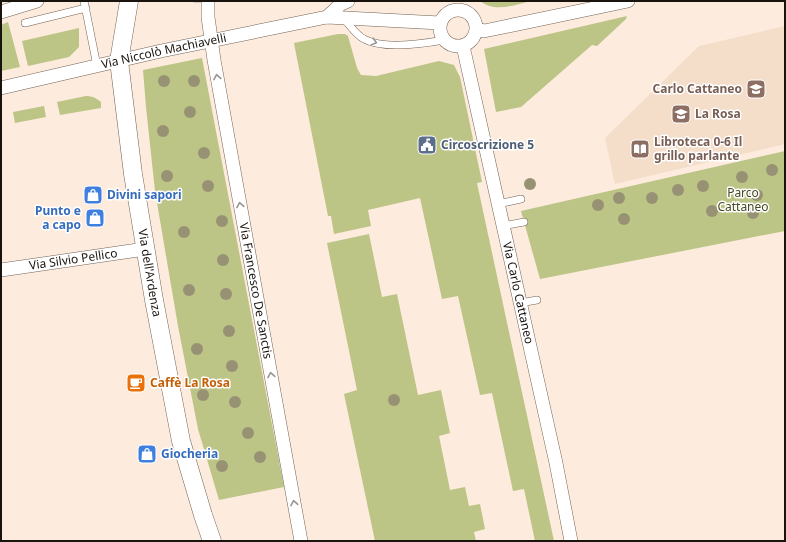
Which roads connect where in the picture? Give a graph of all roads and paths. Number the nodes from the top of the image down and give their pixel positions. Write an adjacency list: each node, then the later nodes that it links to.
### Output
1 (37, 1): 8 (street)
2 (129, 1): 17 (main road, Via dell'Ardenza)
3 (348, 1): 9 (street)
4 (628, 1): 13 (street)
5 (204, 2): 14 (street, Via Francesco De Sanctis)
6 (85, 4): 11 (lane); 18 (lane)
7 (454, 5): 12 (street); 13 (street)
8 (1, 12)
9 (327, 17): 10 (street, Via Niccolò Machiavelli); 14 (street, Via Niccolò Machiavelli)
10 (344, 18): 12 (street, Via Niccolò Machiavelli); 15 (lane, one-way to 15)
11 (25, 23)
12 (440, 23): 15 (street)
13 (477, 29): 16 (street)
14 (211, 40): 17 (street, Via Niccolò Machiavelli); 29 (street, Via Francesco De Sanctis, one-way to 14)
15 (444, 40): 16 (street)
16 (463, 46): 21 (street, Via Carlo Cattaneo)
17 (119, 61): 18 (street, Via Niccolò Machiavelli); 24 (main road, Via dell'Ardenza)
18 (97, 66): 19 (street, Via Niccolò Machiavelli)
19 (1, 88)
20 (521, 199): 21 (lane)
21 (498, 204): 23 (street, Via Carlo Cattaneo)
22 (524, 222): 23 (lane)
23 (503, 226): 27 (street, Via Carlo Cattaneo)
24 (145, 249): 25 (street, Via Silvio Pellico); 28 (main road, Via dell'Ardenza)
25 (1, 270)
26 (537, 300): 27 (lane)
27 (520, 303): 30 (street, Via Carlo Cattaneo)
28 (212, 541)
29 (301, 541)
30 (571, 541)

